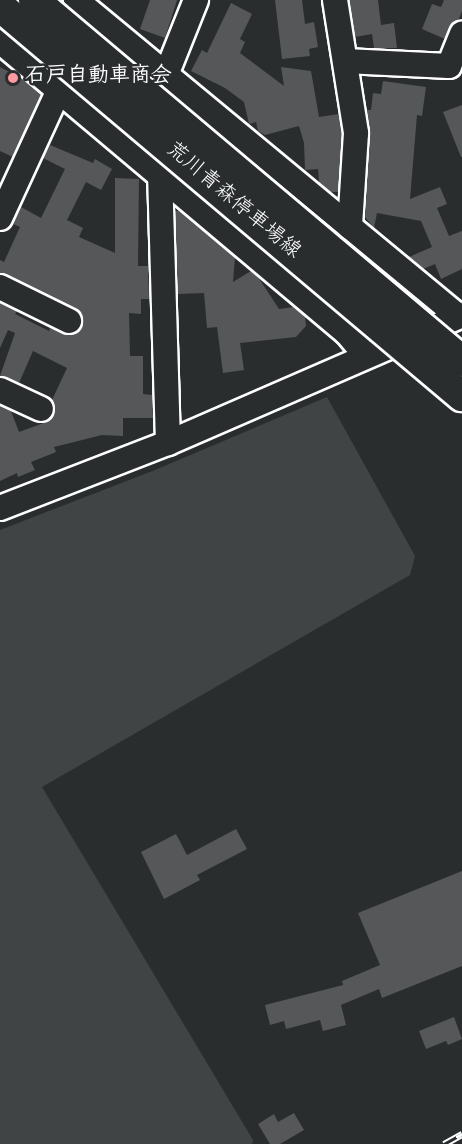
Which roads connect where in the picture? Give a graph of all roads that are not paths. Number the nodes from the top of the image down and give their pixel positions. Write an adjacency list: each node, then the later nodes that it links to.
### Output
1 (34, 0): 19 (main road, 荒川青森停車場線, bridge)
2 (76, 0): 6 (street)
3 (196, 0): 10 (street)
4 (335, 0): 9 (street)
5 (2, 8): 21 (main road, 荒川青森停車場線, bridge)
6 (98, 8): 10 (street)
7 (462, 34): 9 (street)
8 (0, 41): 11 (street)
9 (345, 61): 14 (street)
10 (166, 75): 14 (street)
11 (59, 90): 12 (street); 13 (street)
12 (160, 174): 18 (street); 23 (street)
13 (0, 218)
14 (350, 227): 16 (street)
15 (0, 287): 17 (street)
16 (460, 315): 18 (street)
17 (69, 321)
18 (366, 356): 23 (street)
19 (462, 362)
20 (0, 390): 22 (street)
21 (462, 396)
22 (41, 409)
23 (168, 442): 24 (street)
24 (0, 508)

